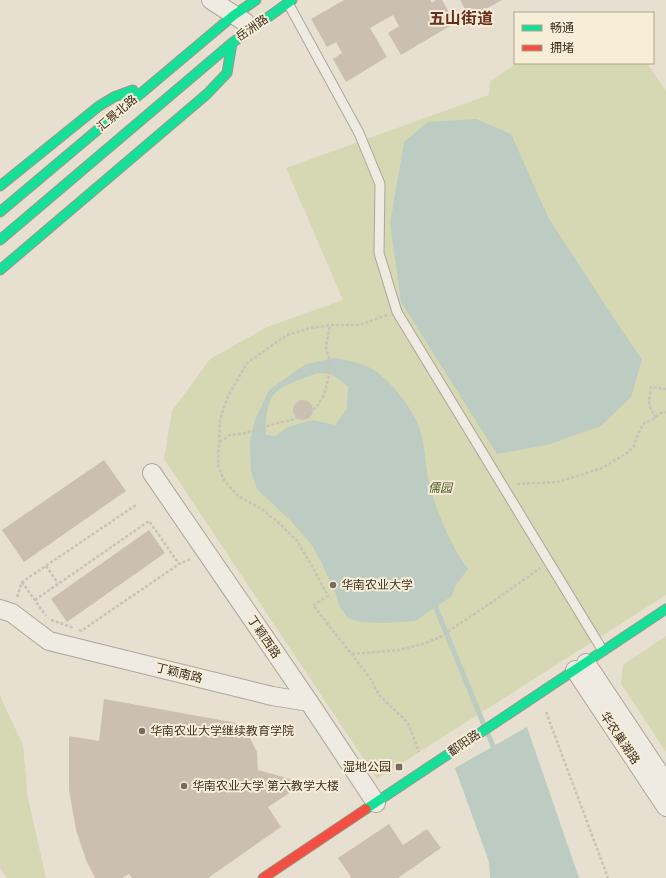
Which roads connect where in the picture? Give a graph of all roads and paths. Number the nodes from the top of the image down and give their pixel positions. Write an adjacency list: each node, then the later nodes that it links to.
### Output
1 (211, 0): 4 (street)
2 (256, 0): 4 (street, 岳洲路)
3 (290, 1): 5 (street, 岳洲路); 12 (lane)
4 (234, 15): 5 (street); 7 (street, 汇景北路)
5 (254, 27): 6 (street, 岳洲路)
6 (232, 43): 10 (street, 汇景北路); 11 (street)
7 (153, 83): 8 (street); 9 (street, 汇景北路)
8 (0, 186)
9 (0, 212)
10 (0, 240)
11 (0, 270)
12 (397, 312): 13 (path); 19 (lane)
13 (330, 325): 17 (path); 17 (path)
14 (666, 389): 16 (path)
15 (666, 412): 16 (path)
16 (655, 418): 19 (path)
17 (220, 442): 30 (path)
18 (152, 473): 21 (street, 丁颖西路)
19 (501, 482): 22 (lane)
20 (136, 505): 24 (path)
21 (206, 552): 23 (path); 33 (street, 丁颖西路)
22 (549, 560): 29 (lane); 30 (path)
23 (179, 564): 25 (path); 26 (path)
24 (46, 566): 25 (path); 26 (path)
25 (58, 583): 26 (path)
26 (34, 600)
27 (0, 609): 33 (street, 丁颖南路)
28 (666, 609): 29 (street, 鄱阳路)
29 (603, 650): 31 (street, 鄱阳路)
30 (352, 654): 34 (path)
31 (580, 666): 32 (street, 鄱阳路); 35 (street, 华农巢湖路); 37 (street, 华农巢湖路)
32 (540, 693): 34 (street, 鄱阳路); 39 (path)
33 (309, 702): 36 (street, 丁颖西路)
34 (431, 766): 36 (street, 鄱阳路)
35 (666, 783)
36 (376, 803): 38 (street, 鄱阳路)
37 (666, 807)
38 (263, 878)
39 (608, 878)

